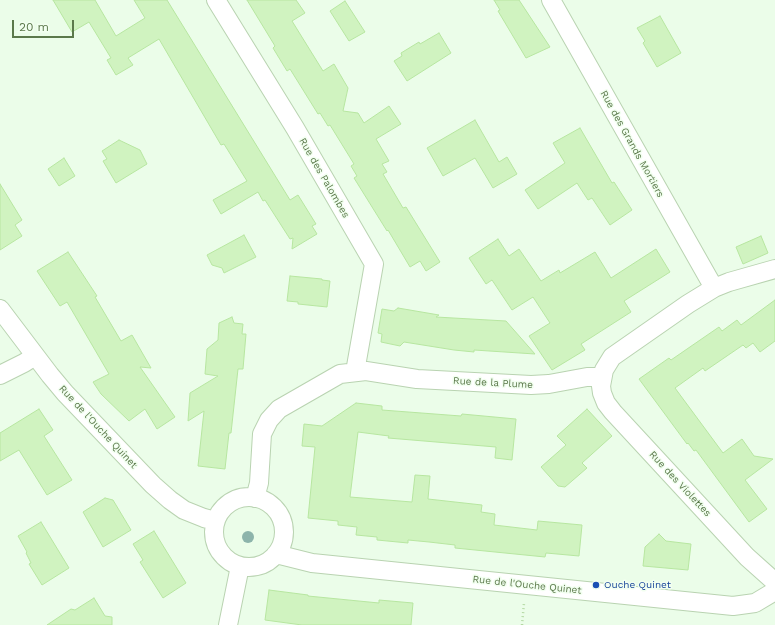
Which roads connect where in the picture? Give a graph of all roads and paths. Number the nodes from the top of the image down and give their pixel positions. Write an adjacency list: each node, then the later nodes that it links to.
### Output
1 (216, 0): 7 (street, Rue des Palombes)
2 (551, 0): 4 (street, Rue des Grands Mortiers)
3 (775, 269): 4 (street)
4 (714, 288): 9 (street)
5 (0, 309): 6 (street, Rue de l'Ouche Quinet)
6 (35, 356): 8 (street); 11 (street, Rue de l'Ouche Quinet)
7 (355, 372): 9 (street, Rue de la Plume); 10 (street, Rue de la Plume)
8 (0, 375)
9 (602, 377): 14 (street, Rue des Violettes)
10 (255, 498): 11 (street); 12 (street)
11 (215, 521): 13 (street)
12 (276, 554): 13 (street); 15 (street, Rue de l'Ouche Quinet)
13 (240, 566): 16 (street)
14 (775, 582)
15 (775, 591)
16 (228, 625)

